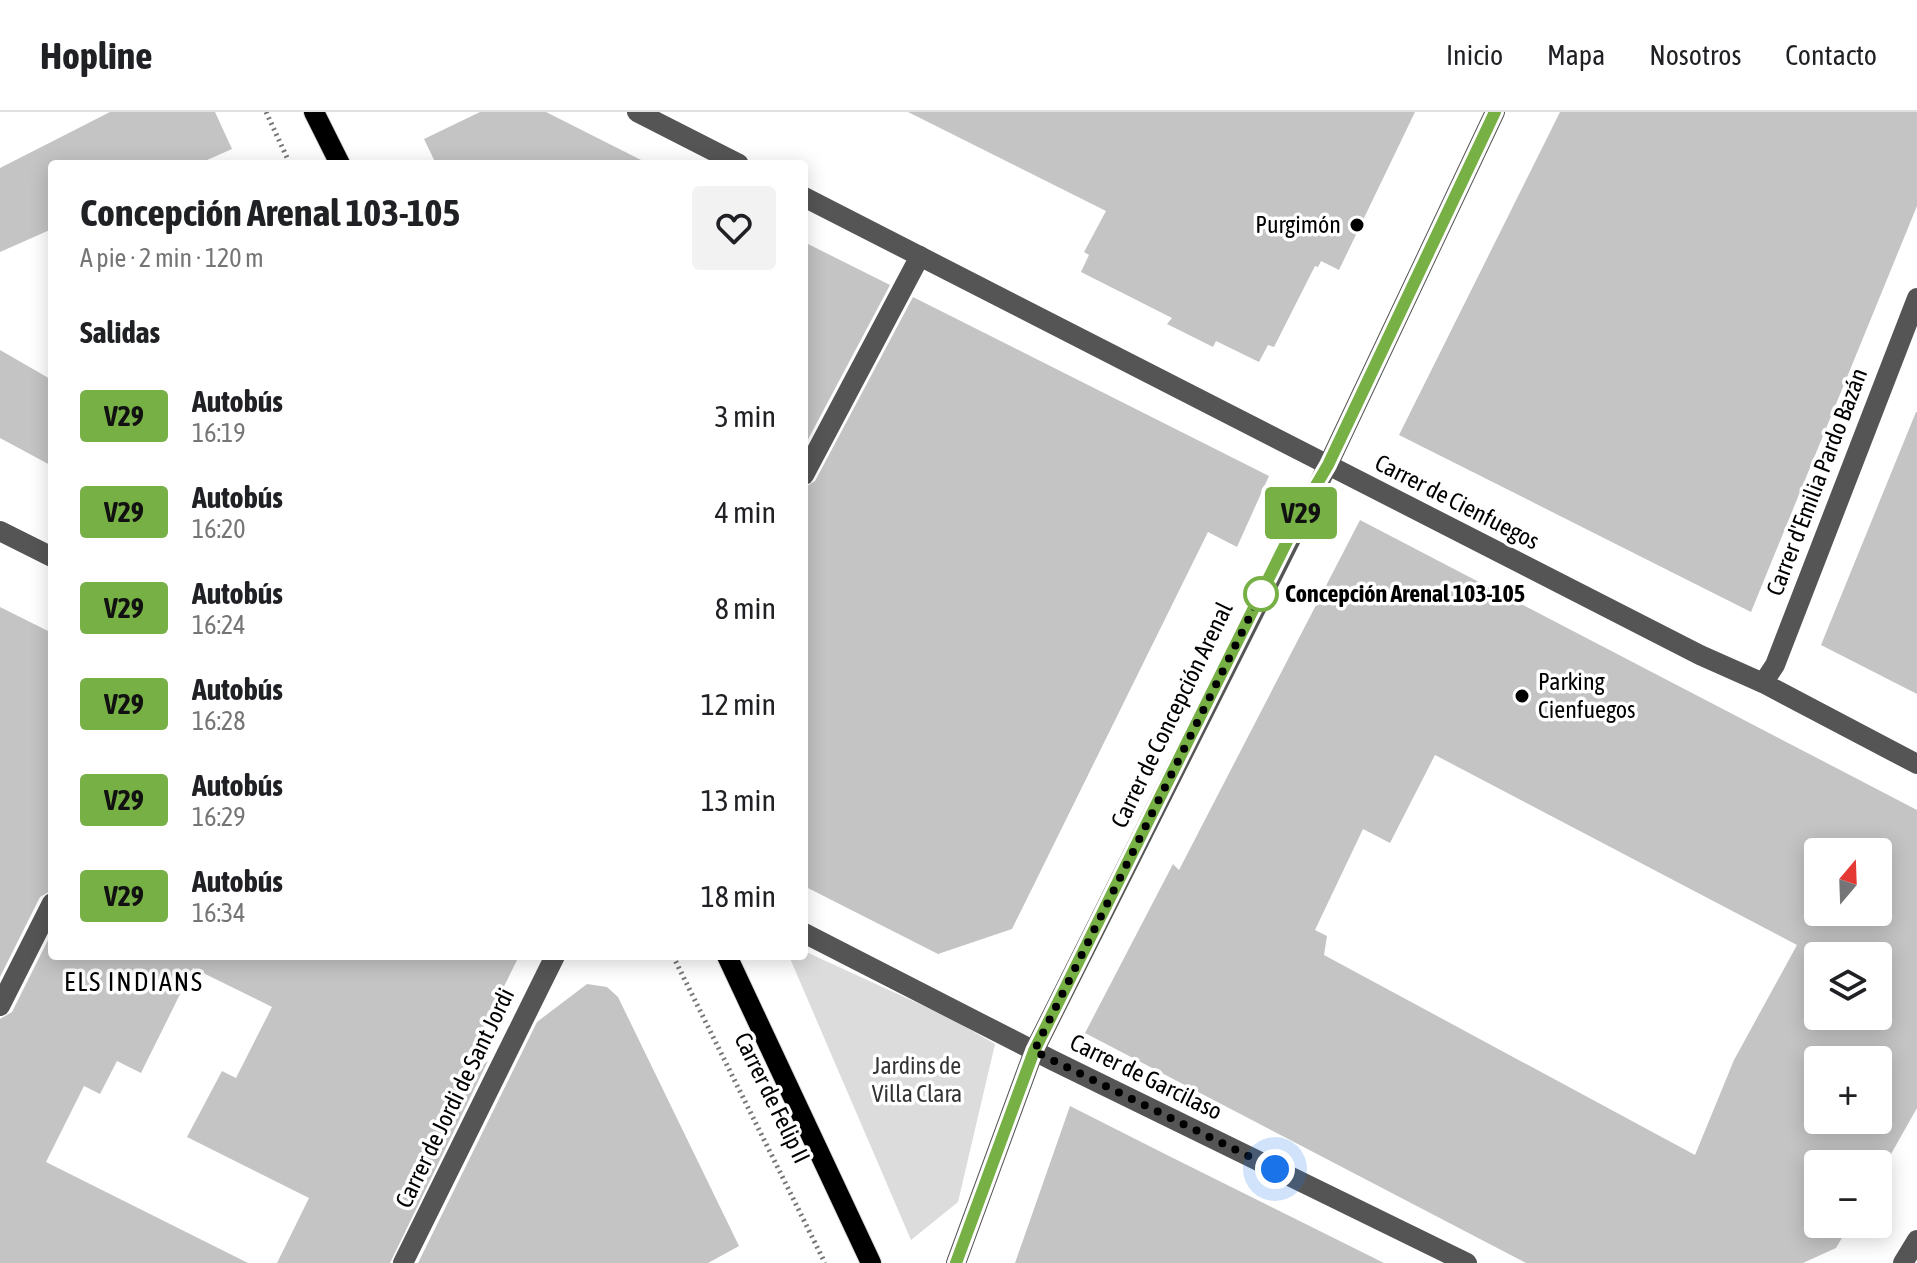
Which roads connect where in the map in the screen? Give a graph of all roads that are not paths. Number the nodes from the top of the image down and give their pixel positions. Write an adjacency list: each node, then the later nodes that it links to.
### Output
1 (314, 112): 4 (main road)
2 (637, 112): 5 (street)
3 (1495, 112): 9 (street, Carrer de Concepción Arenal)
4 (338, 160)
5 (731, 160)
6 (808, 199): 7 (street, Carrer de Cienfuegos)
7 (920, 256): 9 (street, Carrer de Cienfuegos); 10 (street)
8 (1917, 298): 13 (street, Carrer d'Emilia Pardo Bazán)
9 (1328, 465): 13 (street, Carrer de Cienfuegos); 20 (street, Carrer de Concepción Arenal)
10 (808, 467)
11 (0, 531): 12 (street)
12 (48, 555)
13 (1763, 683): 14 (street, Carrer de Cienfuegos)
14 (1917, 764)
15 (48, 911): 19 (street)
16 (808, 935): 20 (street, Carrer de Garcilaso)
17 (553, 960): 22 (street, Carrer de Jordi de Sant Jordi)
18 (729, 960): 23 (main road, Carrer de Felip II)
19 (0, 1006)
20 (1034, 1051): 24 (street, Carrer de Concepción Arenal); 25 (street, Carrer de Garcilaso)
21 (1917, 1240): 26 (street)
22 (403, 1263)
23 (871, 1263)
24 (956, 1263)
25 (1467, 1263)
26 (1903, 1263)

